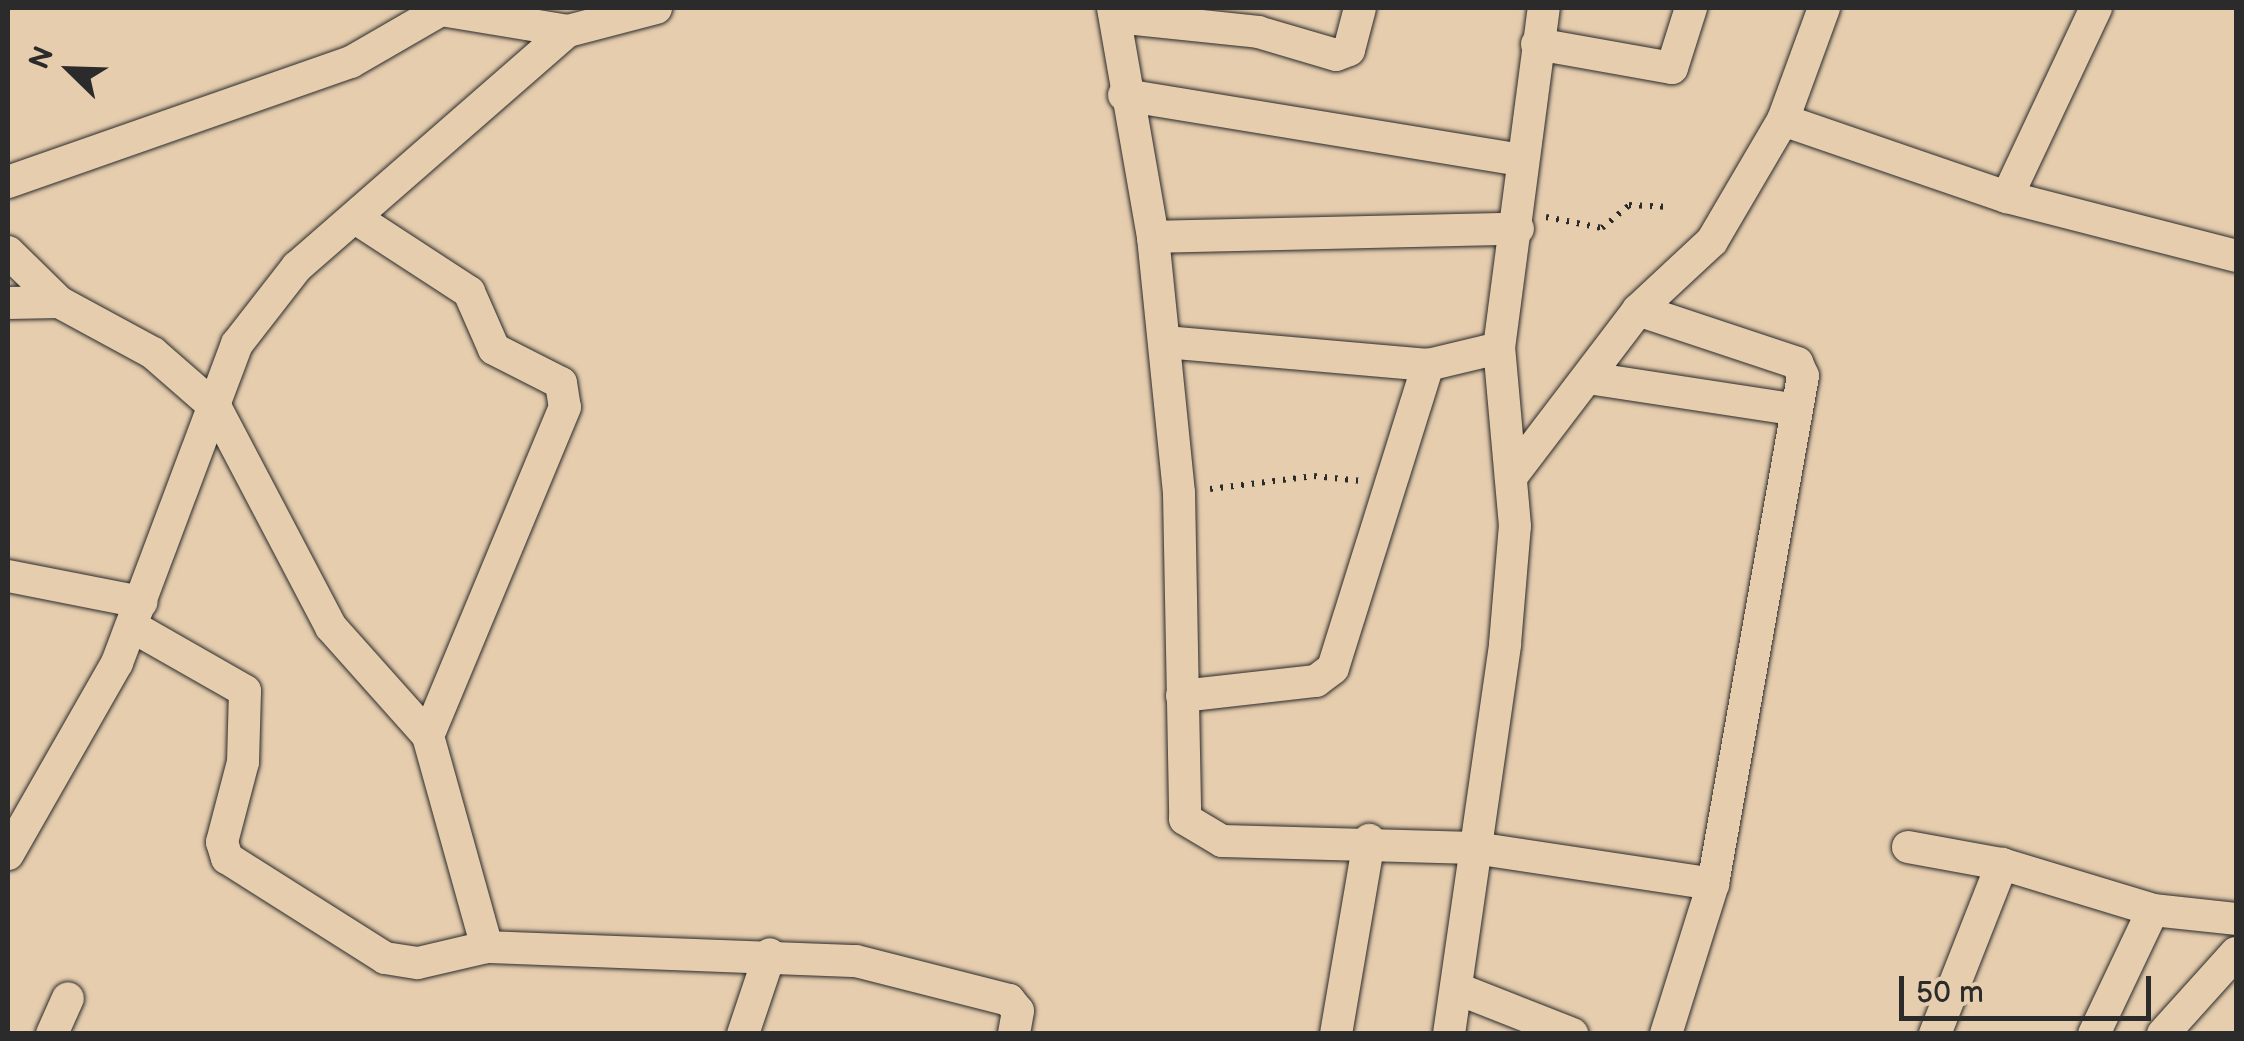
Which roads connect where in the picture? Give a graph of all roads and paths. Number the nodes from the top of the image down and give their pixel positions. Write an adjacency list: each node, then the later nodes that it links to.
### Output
1 (439, 8): 9 (street); 14 (street)
2 (656, 8): 9 (street)
3 (1360, 8): 8 (street)
4 (1544, 8): 10 (street)
5 (1691, 8): 10 (street)
6 (1824, 8): 12 (street)
7 (2096, 8): 15 (street)
8 (1114, 12): 11 (street)
9 (568, 32): 17 (street)
10 (1537, 44): 13 (street)
11 (1124, 96): 13 (street); 19 (street)
12 (1783, 120): 15 (street); 24 (street)
13 (1523, 160): 18 (street)
14 (8, 182)
15 (2007, 198): 21 (street)
16 (1670, 207): 18 (path)
17 (357, 218): 29 (street); 37 (street)
18 (1520, 221): 19 (street); 26 (street)
19 (1153, 237): 25 (street)
20 (8, 252): 23 (street)
21 (2236, 256)
22 (8, 302): 23 (street)
23 (60, 302): 29 (street)
24 (1638, 310): 28 (street); 30 (street)
25 (1165, 342): 27 (street); 33 (street)
26 (1499, 348): 27 (street); 31 (street)
27 (1428, 365): 32 (street)
28 (1588, 378): 30 (street); 31 (street)
29 (216, 408): 35 (street); 37 (street)
30 (1791, 409): 43 (street)
31 (1511, 476): 40 (street)
32 (1389, 488): 33 (path); 36 (street)
33 (1179, 493): 36 (street)
34 (8, 576): 35 (street)
35 (136, 614): 41 (street); 46 (street)
36 (1182, 696): 38 (street)
37 (428, 736): 46 (street)
38 (1369, 840): 40 (street); 55 (street)
39 (1908, 847): 42 (street)
40 (1475, 848): 43 (street); 49 (street)
41 (8, 854)
42 (2002, 864): 44 (street); 58 (street)
43 (1713, 884): 57 (street)
44 (2154, 910): 45 (street); 59 (street)
45 (2236, 919)
46 (487, 947): 48 (street)
47 (2236, 953): 60 (street)
48 (770, 954): 53 (street); 54 (street)
49 (1458, 989): 51 (street); 56 (street)
50 (68, 998): 52 (street)
51 (1570, 1033)
52 (52, 1034)
53 (742, 1034)
54 (1014, 1034)
55 (1336, 1034)
56 (1449, 1034)
57 (1666, 1034)
58 (1935, 1034)
59 (2094, 1034)
60 (2162, 1034)

